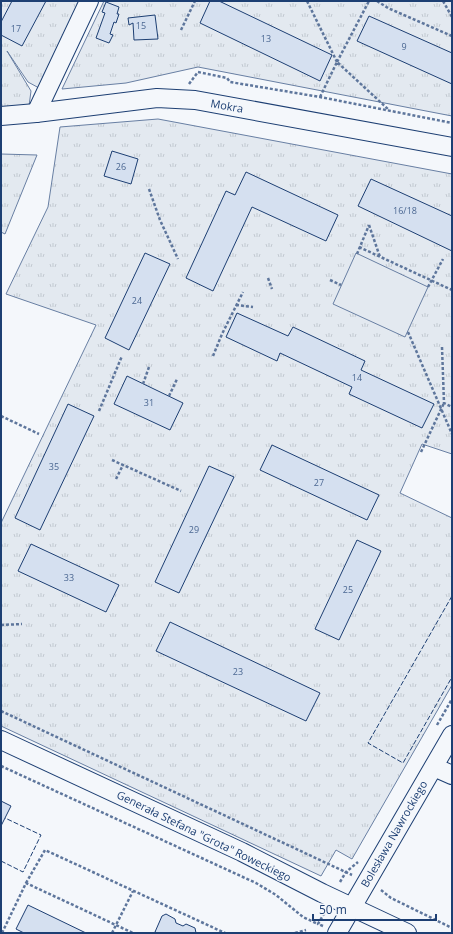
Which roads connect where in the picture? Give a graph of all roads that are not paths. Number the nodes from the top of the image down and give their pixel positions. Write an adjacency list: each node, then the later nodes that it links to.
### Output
1 (88, 1): 2 (street)
2 (36, 113): 3 (street, Mokra); 4 (street, Mokra)
3 (1, 116)
4 (452, 147)
5 (452, 735): 7 (street, Bolesława Nawrockiego)
6 (1, 740): 9 (street, Generała Stefana "Grota" Roweckiego)
7 (434, 767): 8 (street); 9 (street, Bolesława Nawrockiego)
8 (452, 775)
9 (352, 907): 10 (street, Bolesława Nawrockiego); 11 (street, Generała Stefana "Grota" Roweckiego)
10 (337, 933)
11 (408, 933)

